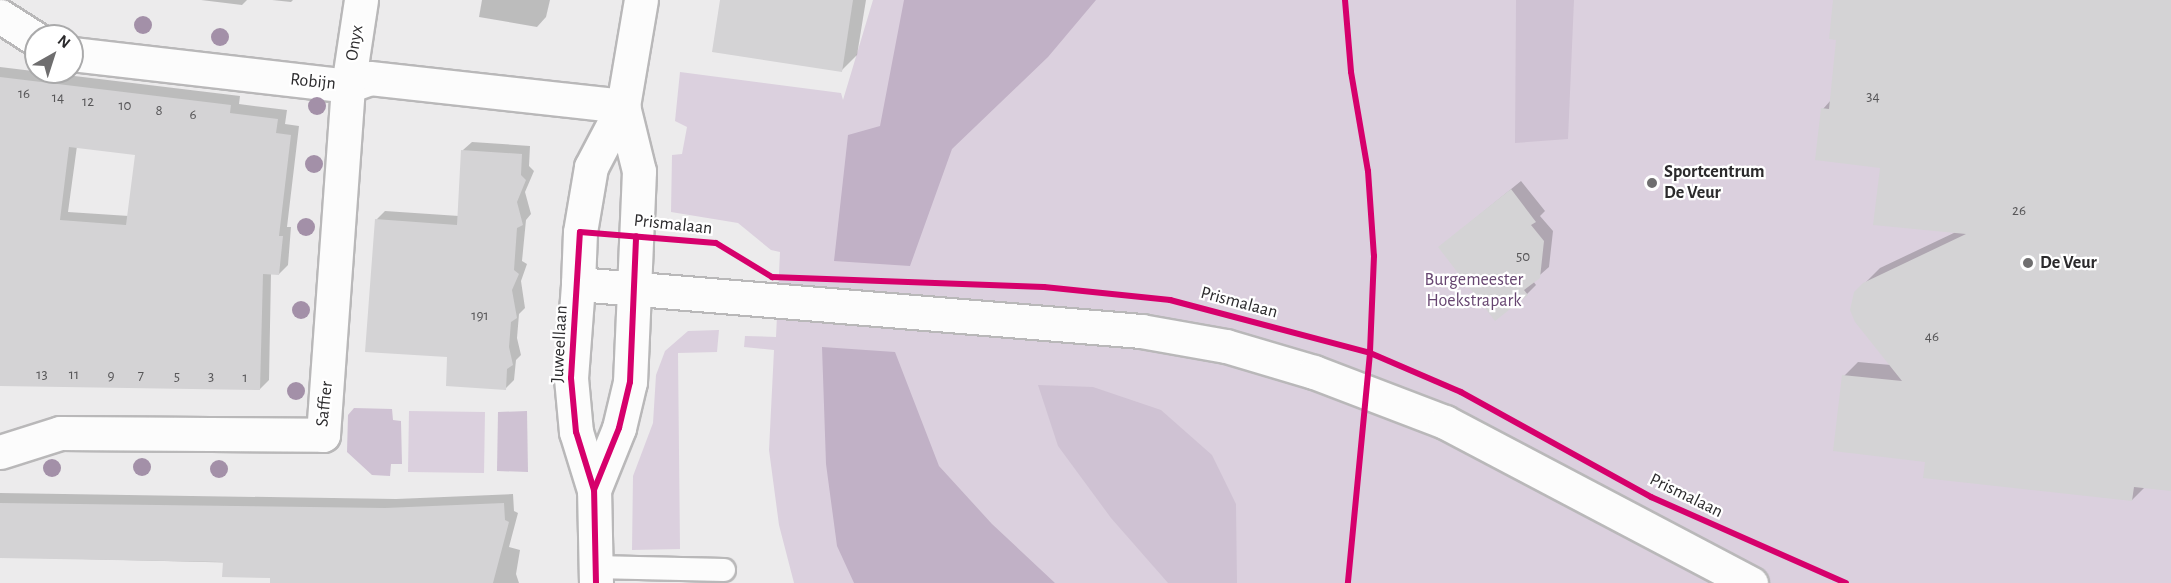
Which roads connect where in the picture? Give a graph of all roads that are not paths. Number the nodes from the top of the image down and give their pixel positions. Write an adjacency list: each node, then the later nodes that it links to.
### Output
1 (361, 0): 6 (street, Onyx)
2 (641, 0): 7 (street, Juweellaan)
3 (0, 16): 4 (street)
4 (24, 31)
5 (84, 55): 6 (street, Robijn)
6 (348, 86): 7 (street, Robijn); 10 (street, Saffier)
7 (623, 106): 8 (street, Juweellaan); 9 (street, Juweellaan)
8 (578, 284): 9 (street); 11 (street, Juweellaan)
9 (634, 289): 11 (street, Juweellaan); 14 (street)
10 (0, 452)
11 (594, 490): 13 (street, Juweellaan)
12 (724, 570): 13 (lane)
13 (596, 575)
14 (1751, 583)

